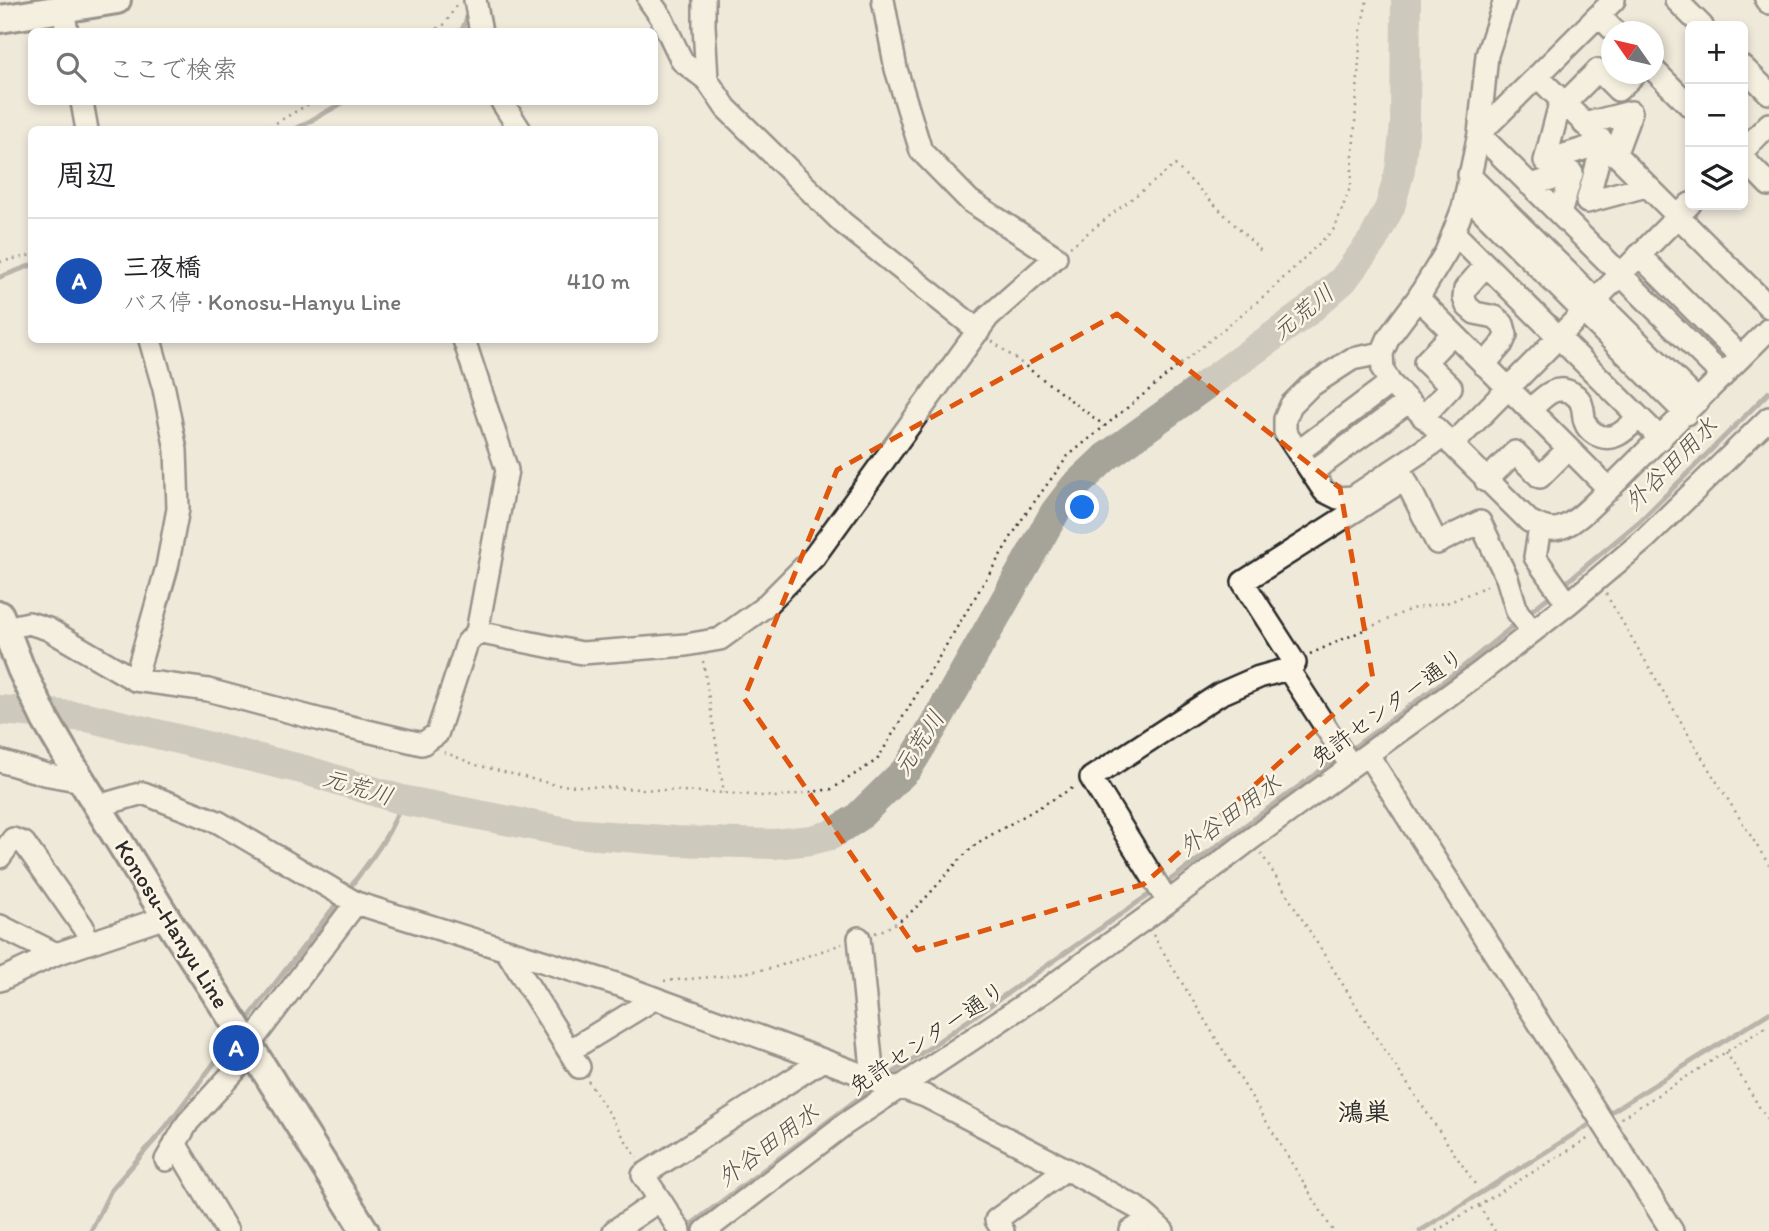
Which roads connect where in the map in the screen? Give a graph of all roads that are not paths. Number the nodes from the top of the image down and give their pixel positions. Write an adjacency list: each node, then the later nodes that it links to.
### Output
1 (117, 0): 11 (main road)
2 (475, 0): 14 (street)
3 (649, 0): 18 (street)
4 (704, 0): 18 (street)
5 (883, 0): 47 (street)
6 (1505, 0): 29 (street)
7 (1614, 0): 9 (street)
8 (1676, 0): 13 (street)
9 (1599, 15): 12 (street); 17 (street)
10 (0, 19): 11 (main road)
11 (65, 20)
12 (1605, 21)
13 (1697, 21)
14 (480, 28)
15 (1748, 72): 20 (street)
16 (1601, 73): 22 (street)
17 (1537, 76): 22 (street); 29 (street)
18 (707, 80): 47 (street)
19 (1664, 80): 21 (street)
20 (1769, 93)
21 (1685, 101)
22 (1562, 102): 25 (street); 31 (street)
23 (83, 105): 27 (street)
24 (504, 105): 28 (street)
25 (1584, 124): 31 (street); 31 (street)
26 (1769, 124): 30 (street)
27 (86, 126)
28 (517, 126)
29 (1479, 134): 34 (street); 35 (street)
30 (1746, 147)
31 (1609, 149): 36 (street); 36 (street)
32 (1748, 163): 33 (street)
33 (1769, 184)
34 (1467, 185): 39 (street); 44 (street)
35 (1530, 185): 38 (street); 38 (street)
36 (1646, 186): 37 (street)
37 (1684, 210): 40 (street); 45 (street)
38 (1560, 214): 42 (street)
39 (1454, 233): 41 (street); 43 (street)
40 (1639, 255): 42 (street); 53 (street)
41 (1486, 265): 49 (street); 54 (street)
42 (1621, 274): 44 (street); 55 (street)
43 (1418, 298): 48 (street); 52 (street)
44 (1589, 306): 49 (street); 59 (street)
45 (1769, 307)
46 (1769, 329): 53 (street)
47 (979, 331): 75 (street)
48 (1453, 334): 54 (street); 61 (street)
49 (1558, 338): 57 (street); 62 (street)
50 (151, 343): 77 (street)
51 (465, 343): 75 (street)
52 (1382, 354): 56 (street); 67 (street)
53 (1741, 358): 55 (street)
54 (1484, 365): 57 (street)
55 (1724, 376): 59 (street)
56 (1390, 383): 58 (street); 67 (street)
57 (1508, 388): 60 (street); 65 (street)
58 (1408, 402): 61 (street); 68 (street)
59 (1692, 407): 64 (street)
60 (1530, 410): 62 (street); 66 (street)
61 (1423, 417): 65 (street)
62 (1638, 418): 64 (street)
63 (1769, 418): 72 (street, 免許センター通り)
64 (1661, 439): 70 (street)
65 (1447, 441): 68 (street); 69 (street)
66 (1568, 449): 69 (street); 70 (street)
67 (1298, 452): 68 (street)
68 (1312, 472)
69 (1486, 481): 71 (street)
70 (1609, 489): 71 (street)
71 (1540, 527): 72 (street)
72 (1568, 604): 74 (street, 免許センター通り)
73 (3, 622): 77 (street); 80 (main road, Konosu-Hanyu Line)
74 (1532, 631): 76 (street); 79 (street, 免許センター通り)
75 (477, 632): 77 (street)
76 (1291, 666): 79 (street); 83 (street)
77 (135, 680)
78 (0, 761): 80 (street)
79 (1359, 761): 83 (street, 免許センター通り); 107 (street)
80 (75, 770): 81 (main road, Konosu-Hanyu Line)
81 (98, 807): 84 (street); 85 (main road, Konosu-Hanyu Line)
82 (0, 857): 87 (street)
83 (1168, 902): 96 (street, 免許センター通り)
84 (356, 903): 89 (street); 93 (street)
85 (166, 917): 90 (street); 93 (main road, Konosu-Hanyu Line)
86 (0, 926): 90 (street)
87 (83, 927)
88 (859, 938): 95 (street)
89 (506, 950): 92 (street); 92 (street)
90 (56, 954): 91 (street)
91 (0, 980)
92 (656, 990): 94 (street)
93 (251, 1048): 100 (street); 101 (main road, Konosu-Hanyu Line)
94 (823, 1060): 95 (street); 98 (street)
95 (873, 1079): 96 (street)
96 (899, 1087): 97 (street); 104 (street, 免許センター通り)
97 (1066, 1169): 99 (street); 105 (street)
98 (660, 1200): 102 (street); 103 (street)
99 (1157, 1225): 106 (street)
100 (227, 1231)
101 (365, 1231)
102 (614, 1231)
103 (680, 1231)
104 (705, 1231)
105 (1003, 1231)
106 (1131, 1231)
107 (1672, 1231)

